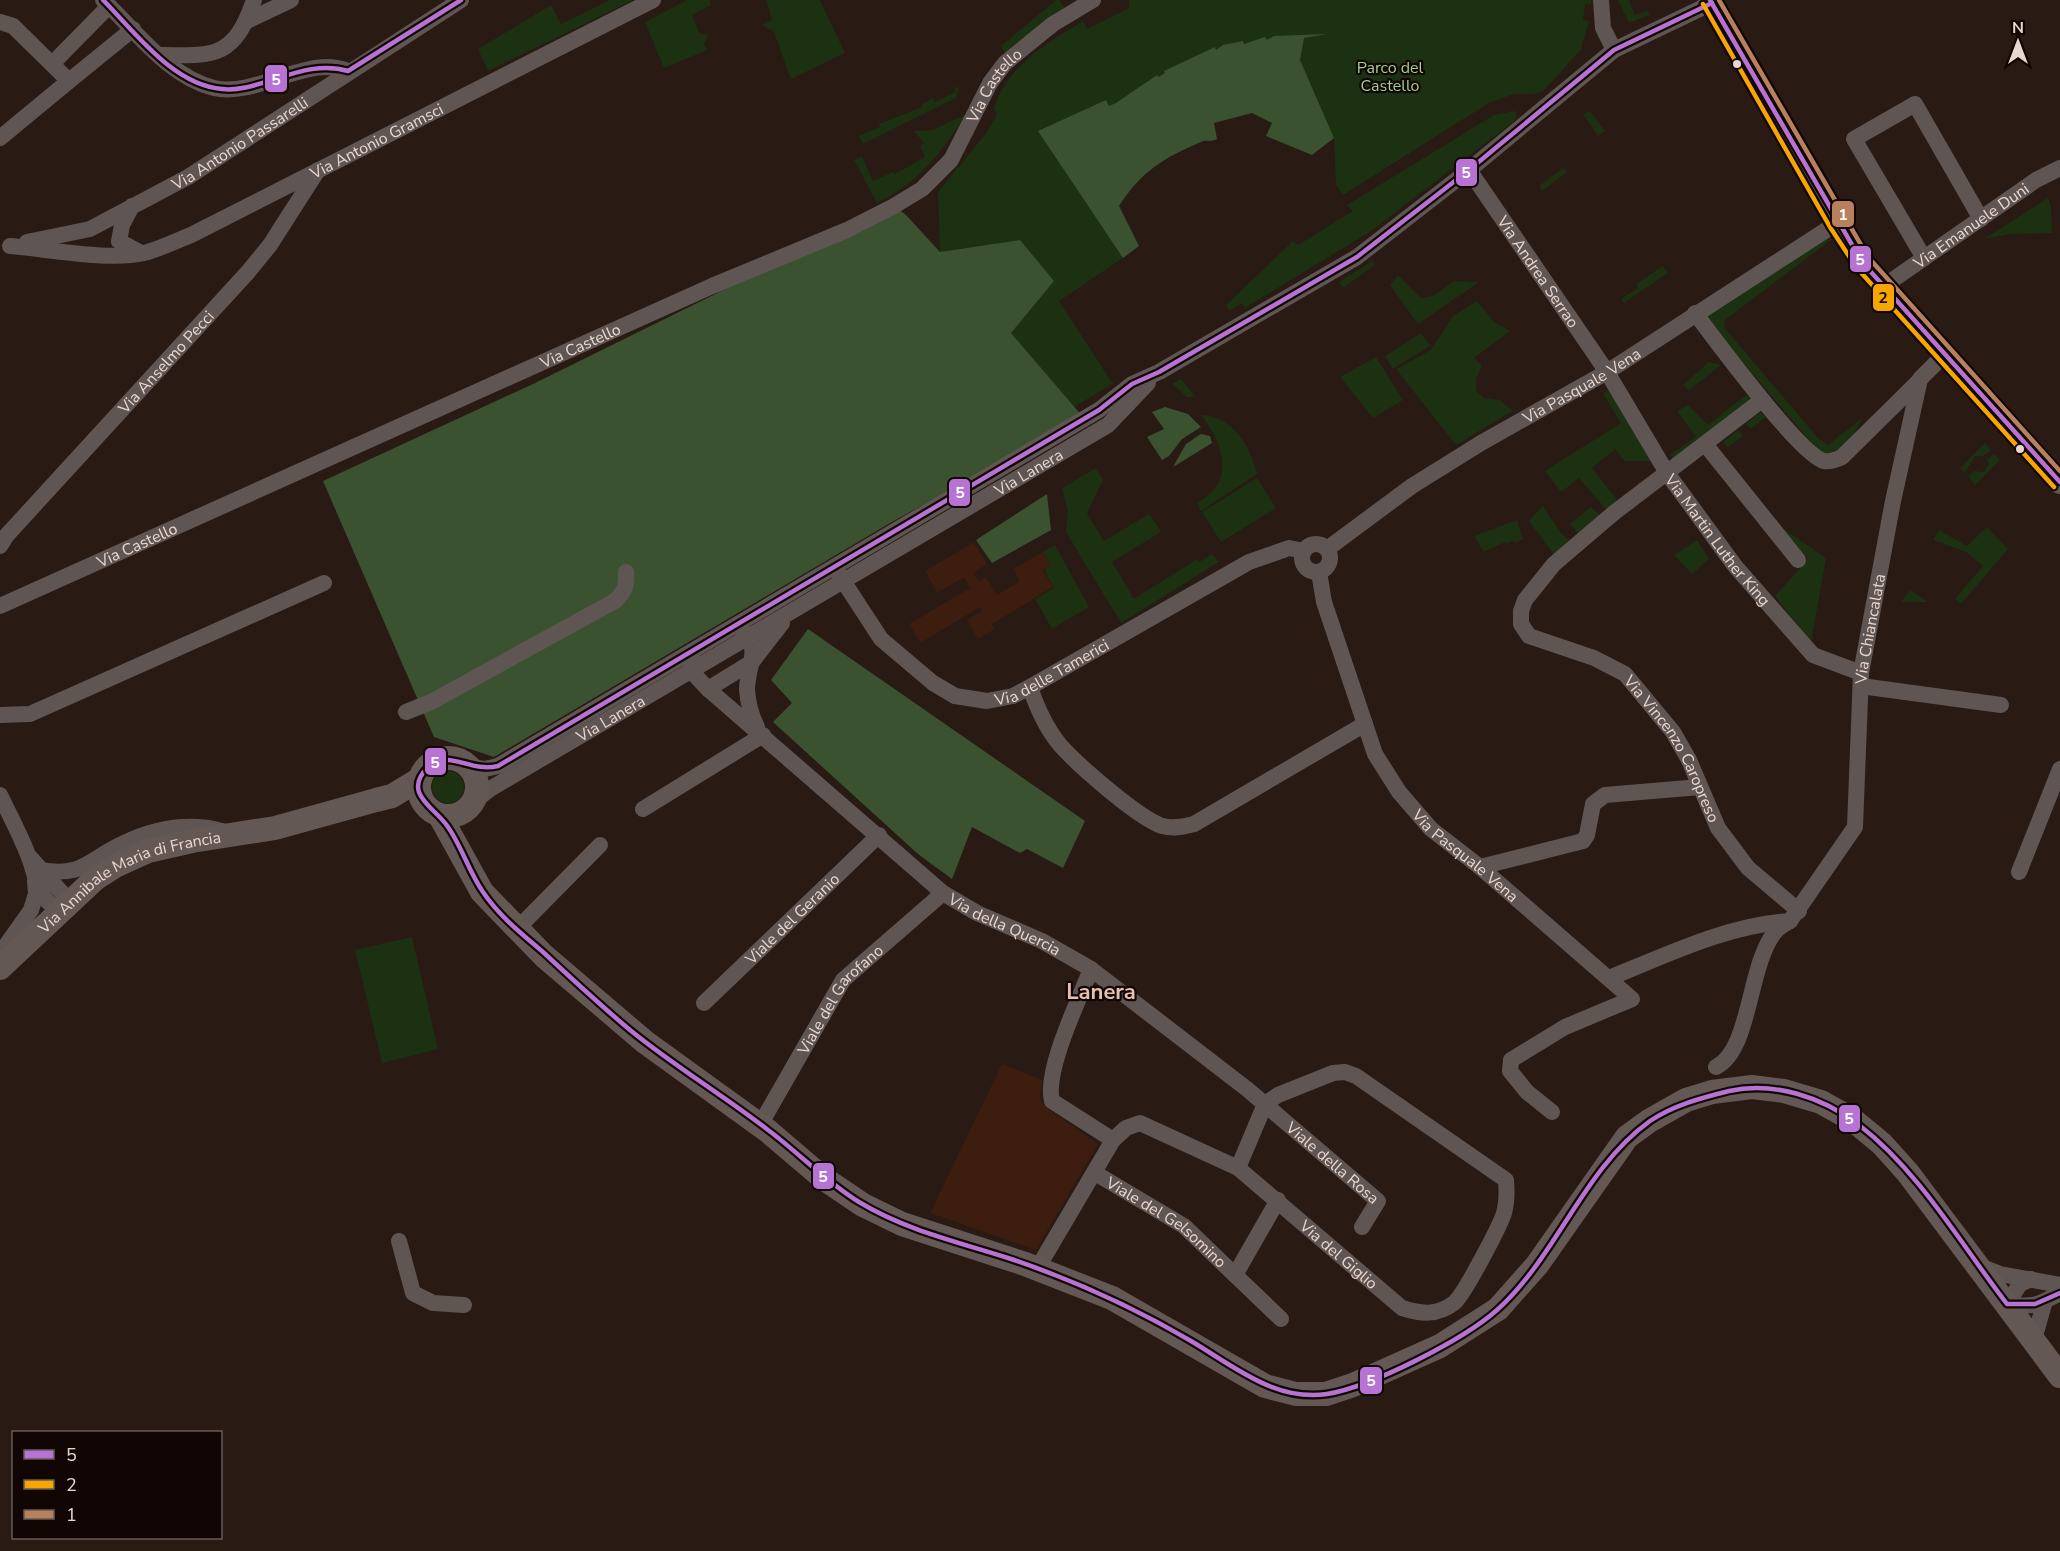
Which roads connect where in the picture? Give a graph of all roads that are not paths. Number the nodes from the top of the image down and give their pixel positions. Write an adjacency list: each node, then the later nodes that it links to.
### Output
1 (254, 0): 9 (street)
2 (291, 0): 9 (street)
3 (461, 0): 15 (street, Via Antonio Passarelli)
4 (653, 0): 19 (street, Via Antonio Gramsci)
5 (1093, 0): 49 (street, Via Castello)
6 (1601, 0): 12 (street)
7 (1711, 2): 12 (street, Via Lanera); 23 (main road)
8 (106, 3): 11 (street); 14 (street)
9 (247, 21): 13 (street)
10 (0, 22): 14 (street)
11 (133, 28): 13 (street); 16 (street)
12 (1614, 50): 20 (street, Via Lanera)
13 (160, 55): 15 (street)
14 (52, 64): 16 (street)
15 (348, 71): 21 (street, Via Antonio Passarelli)
16 (69, 81): 17 (street)
17 (0, 138)
18 (2060, 168): 22 (street, Via Emanuele Duni)
19 (319, 170): 28 (street, Via Antonio Gramsci); 40 (street, Via Anselmo Pecci)
20 (1469, 170): 33 (street, Via Lanera); 34 (street, Via Andrea Serrao)
21 (132, 207): 24 (street, Via Antonio Passarelli); 25 (street)
22 (1981, 219): 29 (street, Via Emanuele Duni); 29 (street)
23 (1837, 224): 30 (main road); 31 (street, Via Pasquale Vena)
24 (90, 229): 25 (street); 26 (street, Via Antonio Passarelli); 27 (street)
25 (119, 241): 28 (street)
26 (5, 246): 27 (street, Via Antonio Gramsci)
27 (93, 253): 28 (street, Via Antonio Gramsci)
28 (142, 254)
29 (1924, 258): 30 (street, Via Emanuele Duni)
30 (1884, 286): 32 (main road)
31 (1695, 313): 34 (street, Via Pasquale Vena); 36 (street)
32 (1944, 355): 35 (street); 39 (main road)
33 (1159, 372): 44 (street, Via Lanera); 47 (street, Via Lanera)
34 (1607, 372): 38 (street, Via Martin Luther King); 41 (street, Via Pasquale Vena)
35 (1920, 379): 36 (street); 56 (street, Via Chiancalata)
36 (1762, 400): 37 (street, Via Vincenzo Caropreso)
37 (1705, 444): 38 (street, Via Vincenzo Caropreso); 43 (street)
38 (1667, 472): 56 (street, Via Martin Luther King); 67 (street, Via Vincenzo Caropreso)
39 (2058, 475)
40 (0, 546)
41 (1327, 549): 42 (street); 46 (street, Via Pasquale Vena)
42 (1304, 551): 46 (street, Via Pasquale Vena); 57 (street, Via delle Tamerici)
43 (1798, 560)
44 (834, 567): 47 (street, Via delle Tamerici); 51 (street, Via Lanera)
45 (626, 572): 60 (street)
46 (1319, 572): 62 (street, Via Pasquale Vena)
47 (844, 582): 50 (street, Via Lanera); 57 (street, Via delle Tamerici)
48 (324, 583): 61 (street)
49 (0, 606)
50 (791, 612): 52 (street, Via Lanera); 54 (street, Via Lanera)
51 (736, 625): 52 (street); 53 (street, Via Lanera)
52 (748, 637): 54 (street); 55 (street, Via Lanera)
53 (691, 652): 55 (street); 64 (street, Via Lanera)
54 (752, 662): 58 (street, Via Lanera); 63 (street)
55 (692, 672): 58 (street, Via della Quercia); 69 (street, Via Lanera)
56 (1861, 680): 59 (street, Via Martin Luther King); 82 (street, Via Chiancalata)
57 (1030, 687): 62 (street)
58 (708, 689): 63 (street, Via della Quercia)
59 (2001, 705)
60 (406, 712)
61 (0, 715)
62 (1365, 724): 77 (street, Via Pasquale Vena)
63 (760, 733): 70 (street); 74 (street, Via della Quercia)
64 (470, 767): 66 (main road); 69 (main road)
65 (2060, 769): 78 (street)
66 (420, 779): 71 (main road); 72 (main road, Via Annibale Maria di Francia)
67 (1700, 787): 77 (street); 82 (street, Via Vincenzo Caropreso)
68 (0, 795): 79 (street)
69 (472, 805): 71 (main road); 76 (main road)
70 (642, 809)
71 (433, 812): 72 (main road, Via Annibale Maria di Francia); 76 (main road)
72 (275, 828): 73 (main road, Via Annibale Maria di Francia)
73 (232, 834): 79 (street); 81 (main road, Via Annibale Maria di Francia)
74 (879, 835): 80 (street, Via della Quercia); 88 (street, Viale del Geranio)
75 (600, 845): 83 (street)
76 (469, 865): 83 (main road)
77 (1480, 867): 87 (street, Via Pasquale Vena)
78 (2019, 872)
79 (38, 875): 81 (street); 84 (street)
80 (944, 893): 86 (street, Via della Quercia); 92 (street, Viale del Garofano)
81 (64, 908): 85 (main road, Via Annibale Maria di Francia)
82 (1798, 911): 87 (street); 89 (street, Via Chiancalata)
83 (517, 929): 92 (main road)
84 (0, 954)
85 (0, 968)
86 (1091, 969): 90 (street, Via della Quercia); 93 (street)
87 (1609, 978): 91 (street, Via Pasquale Vena)
88 (704, 1003)
89 (1716, 1067)
90 (1265, 1104): 94 (street); 96 (street, Via del Giglio); 97 (street, Viale della Rosa)
91 (1552, 1112)
92 (760, 1125): 100 (main road)
93 (1113, 1140): 94 (street, Via del Giglio); 95 (street)
94 (1238, 1168): 96 (street, Via del Giglio)
95 (1095, 1173): 100 (street); 101 (street, Viale del Gelsomino)
96 (1278, 1200): 101 (street, Viale del Gelsomino)
97 (1362, 1227)
98 (399, 1241): 107 (street)
99 (1974, 1264): 100 (main road); 102 (street); 105 (main road)
100 (1037, 1269)
101 (1235, 1275): 108 (street, Viale del Gelsomino)
102 (2031, 1280): 103 (street); 105 (street)
103 (2060, 1285)
104 (2060, 1293): 106 (street)
105 (2007, 1304): 106 (street); 109 (main road)
106 (2044, 1304): 109 (street)
107 (464, 1305)
108 (1281, 1319)
109 (2033, 1343): 110 (main road)
110 (2060, 1376)

